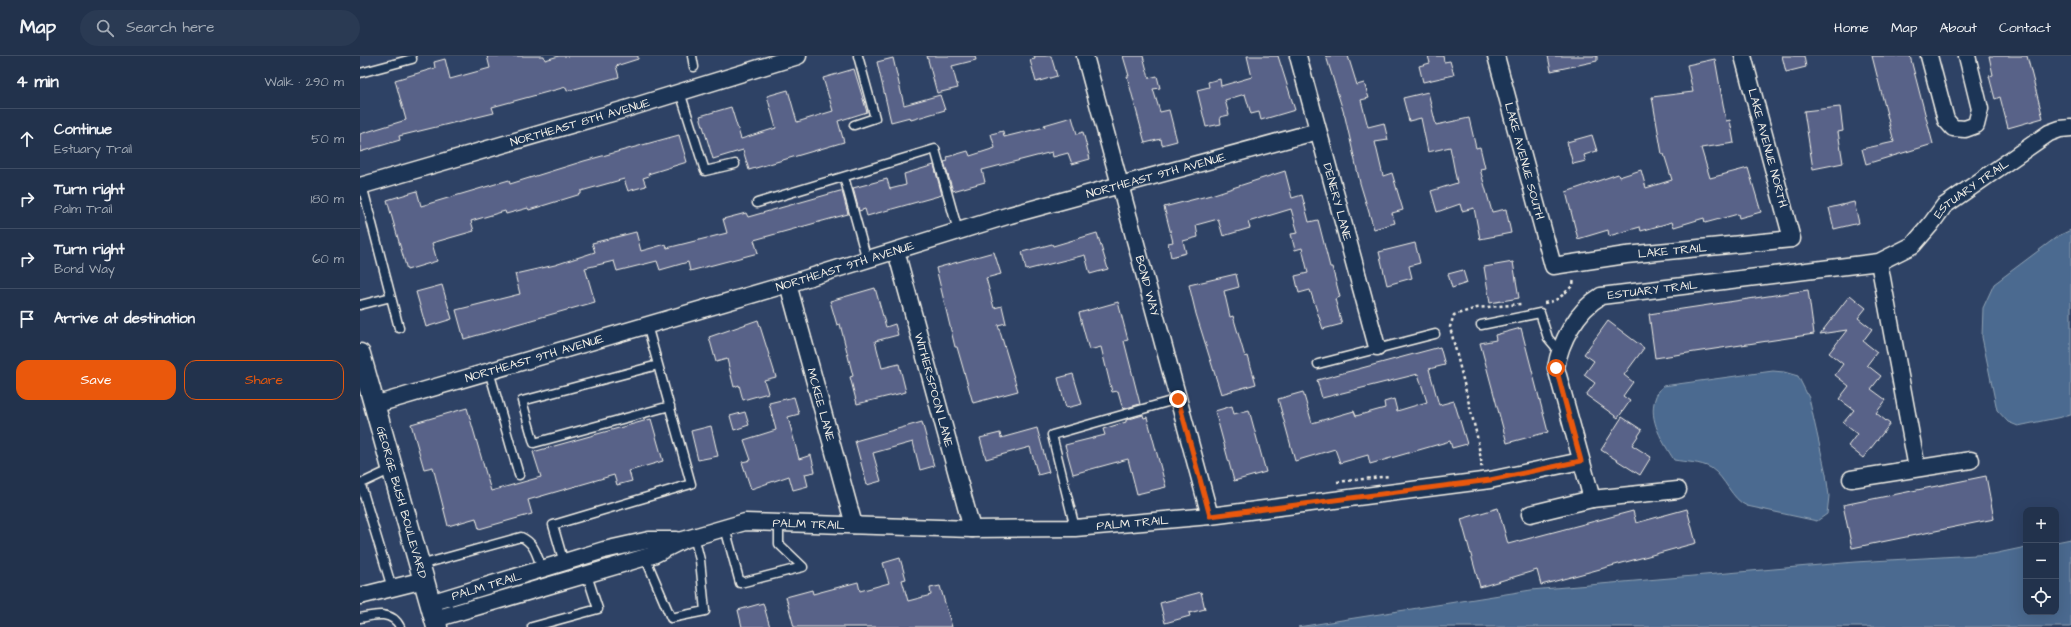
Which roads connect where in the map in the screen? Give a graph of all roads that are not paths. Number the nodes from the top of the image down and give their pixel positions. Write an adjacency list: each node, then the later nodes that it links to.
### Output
1 (692, 56): 11 (lane)
2 (798, 56): 13 (street, NORTHEAST 8TH AVENUE)
3 (858, 56): 14 (lane)
4 (1085, 56): 20 (street, BOND WAY)
5 (1298, 56): 16 (street, DENERY LANE)
6 (1496, 56): 27 (street, LAKE AVENUE SOUTH)
7 (1743, 56): 23 (street, LAKE AVENUE NORTH)
8 (1929, 56): 9 (street)
9 (1967, 56)
10 (412, 59): 12 (lane)
11 (694, 67)
12 (360, 73)
13 (680, 92): 17 (lane); 19 (street, NORTHEAST 8TH AVENUE)
14 (854, 125)
15 (2071, 128): 26 (street, ESTUARY TRAIL)
16 (1318, 131): 20 (street, NORTHEAST 9TH AVENUE); 35 (street, DENERY LANE)
17 (735, 164)
18 (844, 177): 21 (lane); 22 (lane); 25 (lane)
19 (361, 185): 29 (lane)
20 (1120, 185): 22 (street, NORTHEAST 9TH AVENUE); 41 (street, BOND WAY)
21 (757, 203)
22 (958, 231): 24 (street, NORTHEAST 9TH AVENUE)
23 (1792, 239): 27 (street, LAKE TRAIL)
24 (896, 251): 25 (street, NORTHEAST 9TH AVENUE); 59 (street, WITHERSPOON LANE)
25 (867, 260): 28 (street, NORTHEAST 9TH AVENUE)
26 (1879, 262): 36 (street, ESTUARY TRAIL); 46 (street)
27 (1553, 266)
28 (788, 284): 31 (street, NORTHEAST 9TH AVENUE); 56 (street, MCKEE LANE)
29 (391, 297): 30 (lane); 33 (lane)
30 (360, 305)
31 (648, 325): 39 (lane); 40 (street, NORTHEAST 9TH AVENUE)
32 (1481, 325): 36 (lane)
33 (399, 328)
34 (1435, 334): 35 (lane)
35 (1377, 347): 38 (lane)
36 (1559, 350): 45 (street, ESTUARY TRAIL)
37 (360, 354): 42 (street, GEORGE BUSH BOULEVARD)
38 (1318, 364)
39 (658, 365): 43 (lane); 43 (lane)
40 (490, 371): 42 (street, NORTHEAST 9TH AVENUE); 48 (lane)
41 (1178, 399): 54 (street, BOND WAY); 58 (lane)
42 (374, 405): 47 (street, GEORGE BUSH BOULEVARD)
43 (670, 406): 62 (lane)
44 (1971, 460): 46 (street)
45 (1581, 461): 52 (street, ESTUARY TRAIL); 54 (street, PALM TRAIL)
46 (1917, 468): 49 (street)
47 (393, 469): 50 (lane); 64 (street, GEORGE BUSH BOULEVARD)
48 (519, 475)
49 (1851, 478)
50 (360, 483): 66 (lane)
51 (1678, 490): 52 (street)
52 (1592, 499): 53 (street)
53 (1530, 514)
54 (1210, 516): 58 (street, PALM TRAIL)
55 (779, 523): 56 (street, PALM TRAIL); 57 (street, PALM TRAIL); 57 (lane)
56 (854, 525): 59 (street, PALM TRAIL)
57 (725, 528): 60 (street, PALM TRAIL)
58 (1076, 528): 59 (street, PALM TRAIL)
59 (972, 529)
60 (688, 538): 61 (street, PALM TRAIL); 61 (lane); 62 (street, PALM TRAIL)
61 (645, 557): 65 (street, PALM TRAIL)
62 (564, 562): 63 (street, PALM TRAIL)
63 (542, 569): 64 (lane); 68 (street, PALM TRAIL)
64 (422, 573): 66 (street); 68 (street, GEORGE BUSH BOULEVARD)
65 (587, 575): 68 (street, PALM TRAIL); 71 (lane)
66 (392, 588): 67 (street)
67 (360, 596)
68 (434, 616)
69 (360, 618): 70 (lane)
70 (400, 627)
71 (532, 627)

